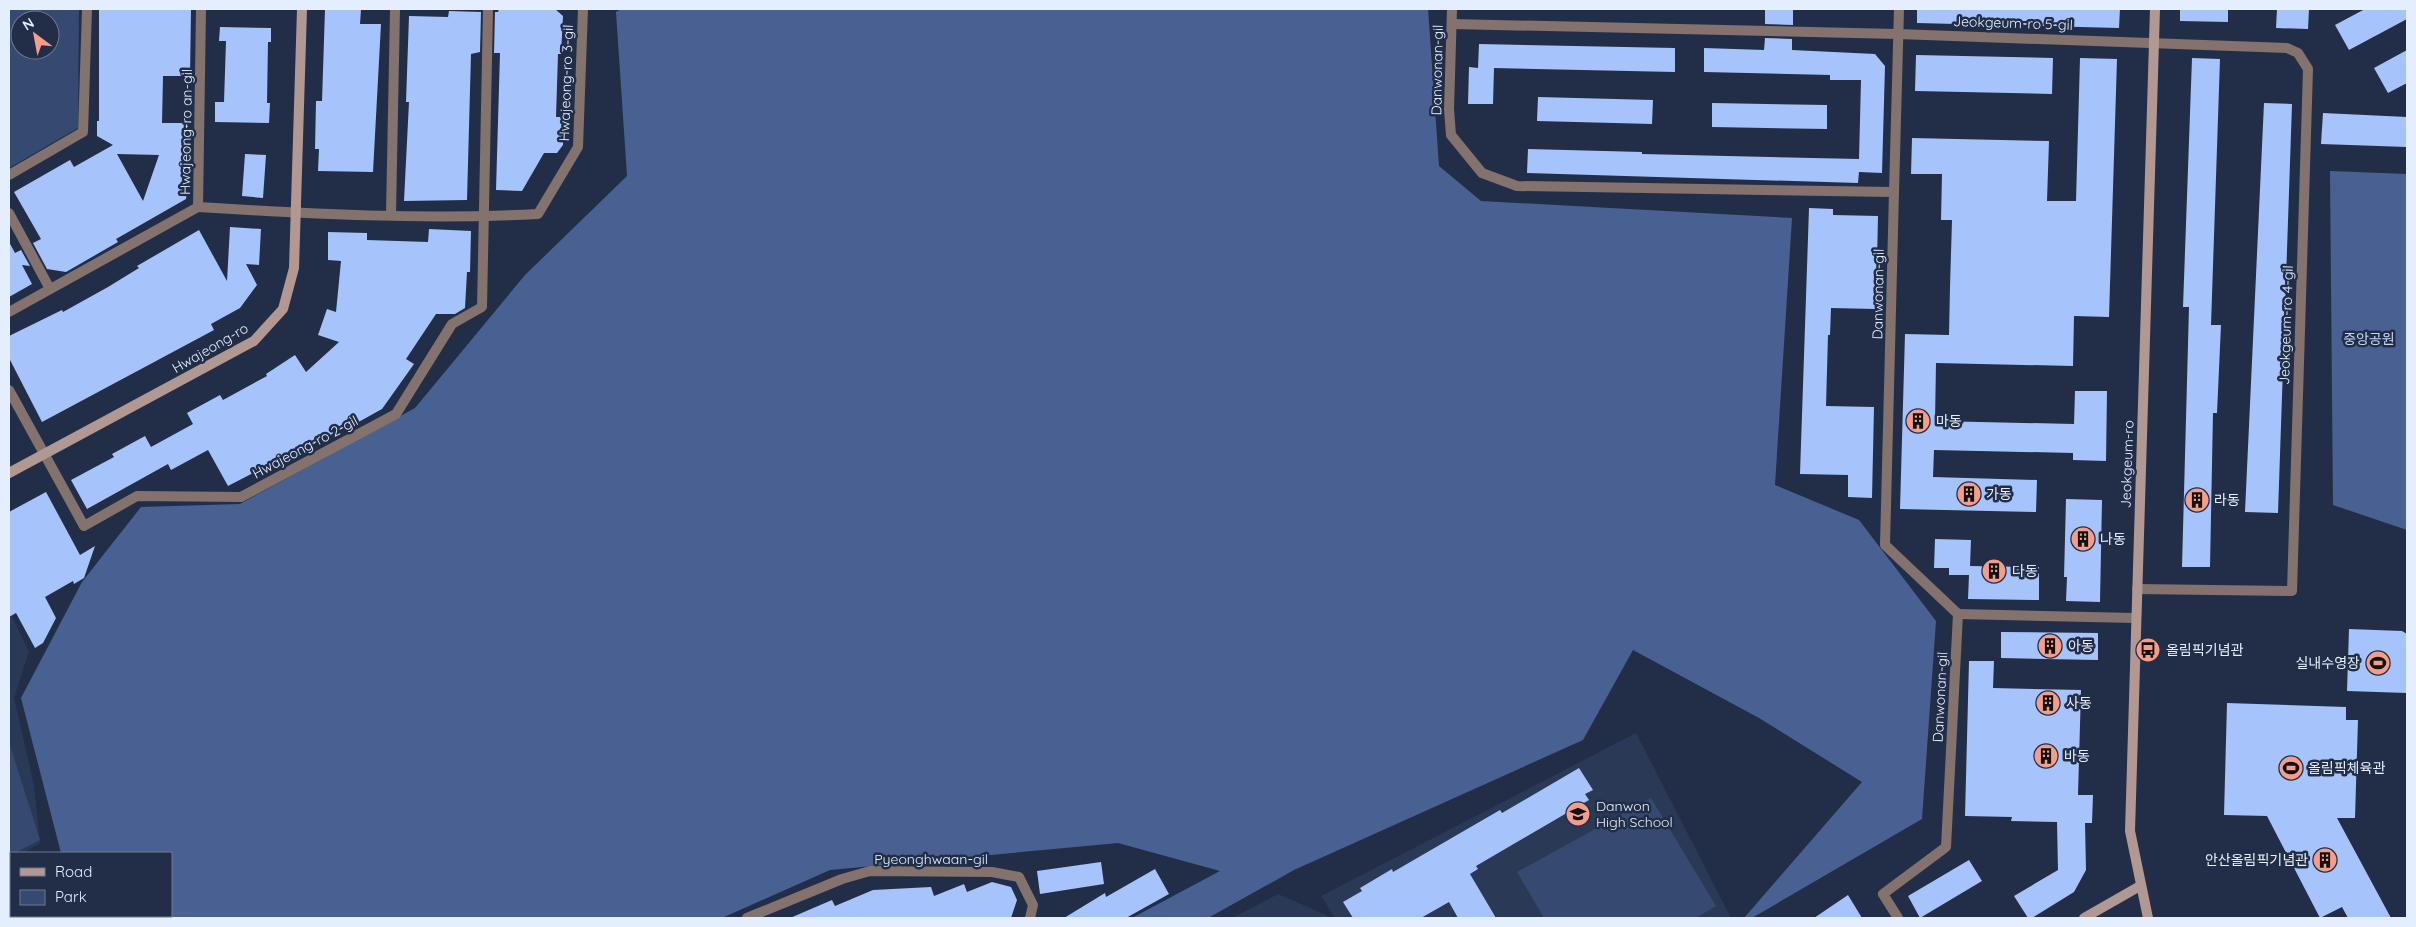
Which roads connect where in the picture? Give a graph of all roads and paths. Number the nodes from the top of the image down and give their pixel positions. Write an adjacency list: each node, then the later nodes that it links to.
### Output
1 (87, 9): 13 (street)
2 (201, 9): 15 (street, Hwajeong-ro an-gil)
3 (302, 9): 17 (street, Hwajeong-ro)
4 (396, 9): 18 (street)
5 (488, 9): 19 (street)
6 (582, 9): 19 (street, Hwajeong-ro 3-gil)
7 (1452, 9): 10 (street, Danwonan-gil)
8 (1899, 9): 11 (street)
9 (2155, 9): 12 (street, Jeokgeum-ro)
10 (1452, 24): 11 (street, Jeokgeum-ro 5-gil); 14 (street, Danwonan-gil)
11 (1898, 34): 12 (street, Jeokgeum-ro 5-gil); 14 (street)
12 (2154, 42): 25 (street, Jeokgeum-ro); 25 (street, Jeokgeum-ro 4-gil)
13 (9, 175)
14 (1894, 192): 26 (street, Danwonan-gil)
15 (198, 206): 17 (street, Hwajeong-ro 3-gil); 20 (street, Hwajeong-ro an-gil)
16 (9, 213): 20 (street)
17 (296, 213): 18 (street, Hwajeong-ro 3-gil); 23 (street, Hwajeong-ro)
18 (391, 214): 19 (street, Hwajeong-ro 3-gil)
19 (485, 217): 23 (street, Hwajeong-ro 2-gil)
20 (50, 289): 21 (street, Hwajeong-ro an-gil)
21 (9, 312)
22 (9, 390): 23 (street)
23 (44, 454): 24 (street, Hwajeong-ro)
24 (9, 473)
25 (2137, 589): 27 (street, Jeokgeum-ro)
26 (1958, 614): 27 (street); 31 (street, Danwonan-gil)
27 (2135, 618): 28 (street, Jeokgeum-ro)
28 (2140, 886): 32 (street); 33 (street, Jeokgeum-ro)
29 (747, 918): 30 (street, Pyeonghwaan-gil)
30 (1030, 918)
31 (1898, 918)
32 (2084, 918)
33 (2148, 918)

